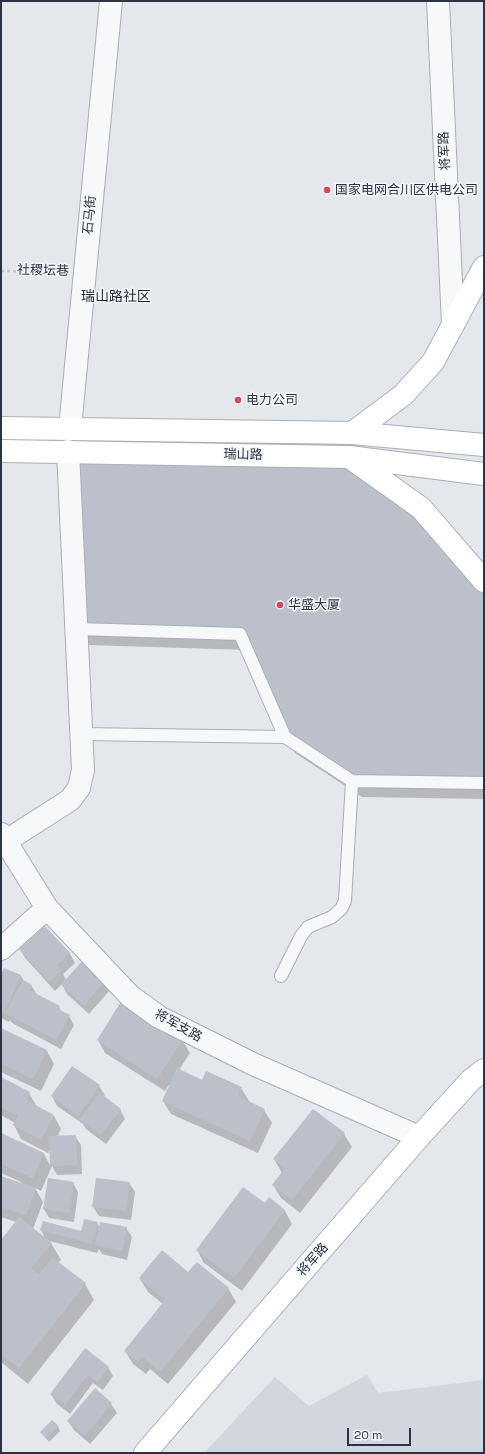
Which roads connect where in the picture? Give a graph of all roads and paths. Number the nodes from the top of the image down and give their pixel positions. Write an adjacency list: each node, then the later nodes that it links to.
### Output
1 (111, 1): 5 (street, 石马街)
2 (438, 1): 6 (street, 将军路)
3 (484, 267): 6 (main road)
4 (1, 270): 5 (path, 社稷坛巷)
5 (85, 272): 8 (street, 石马街)
6 (453, 325): 9 (main road)
7 (1, 428): 8 (main road, 瑞山路)
8 (70, 428): 9 (main road, 瑞山路)
9 (352, 433): 10 (main road, 瑞山路)
10 (484, 445)
11 (1, 451): 12 (main road, 瑞山路)
12 (68, 451): 13 (main road, 瑞山路); 16 (street)
13 (349, 457): 14 (main road, 瑞山路); 15 (main road)
14 (484, 474)
15 (484, 581)
16 (77, 628): 17 (street); 18 (lane)
17 (82, 734): 18 (lane); 21 (street)
18 (285, 737): 19 (lane)
19 (352, 781): 20 (lane); 24 (lane)
20 (484, 783)
21 (3, 838): 22 (street, 将军支路)
22 (47, 908): 23 (street); 26 (street, 将军支路)
23 (1, 949)
24 (281, 976)
25 (484, 1070): 26 (main road, 将军路)
26 (419, 1137): 27 (main road, 将军路)
27 (145, 1453)

